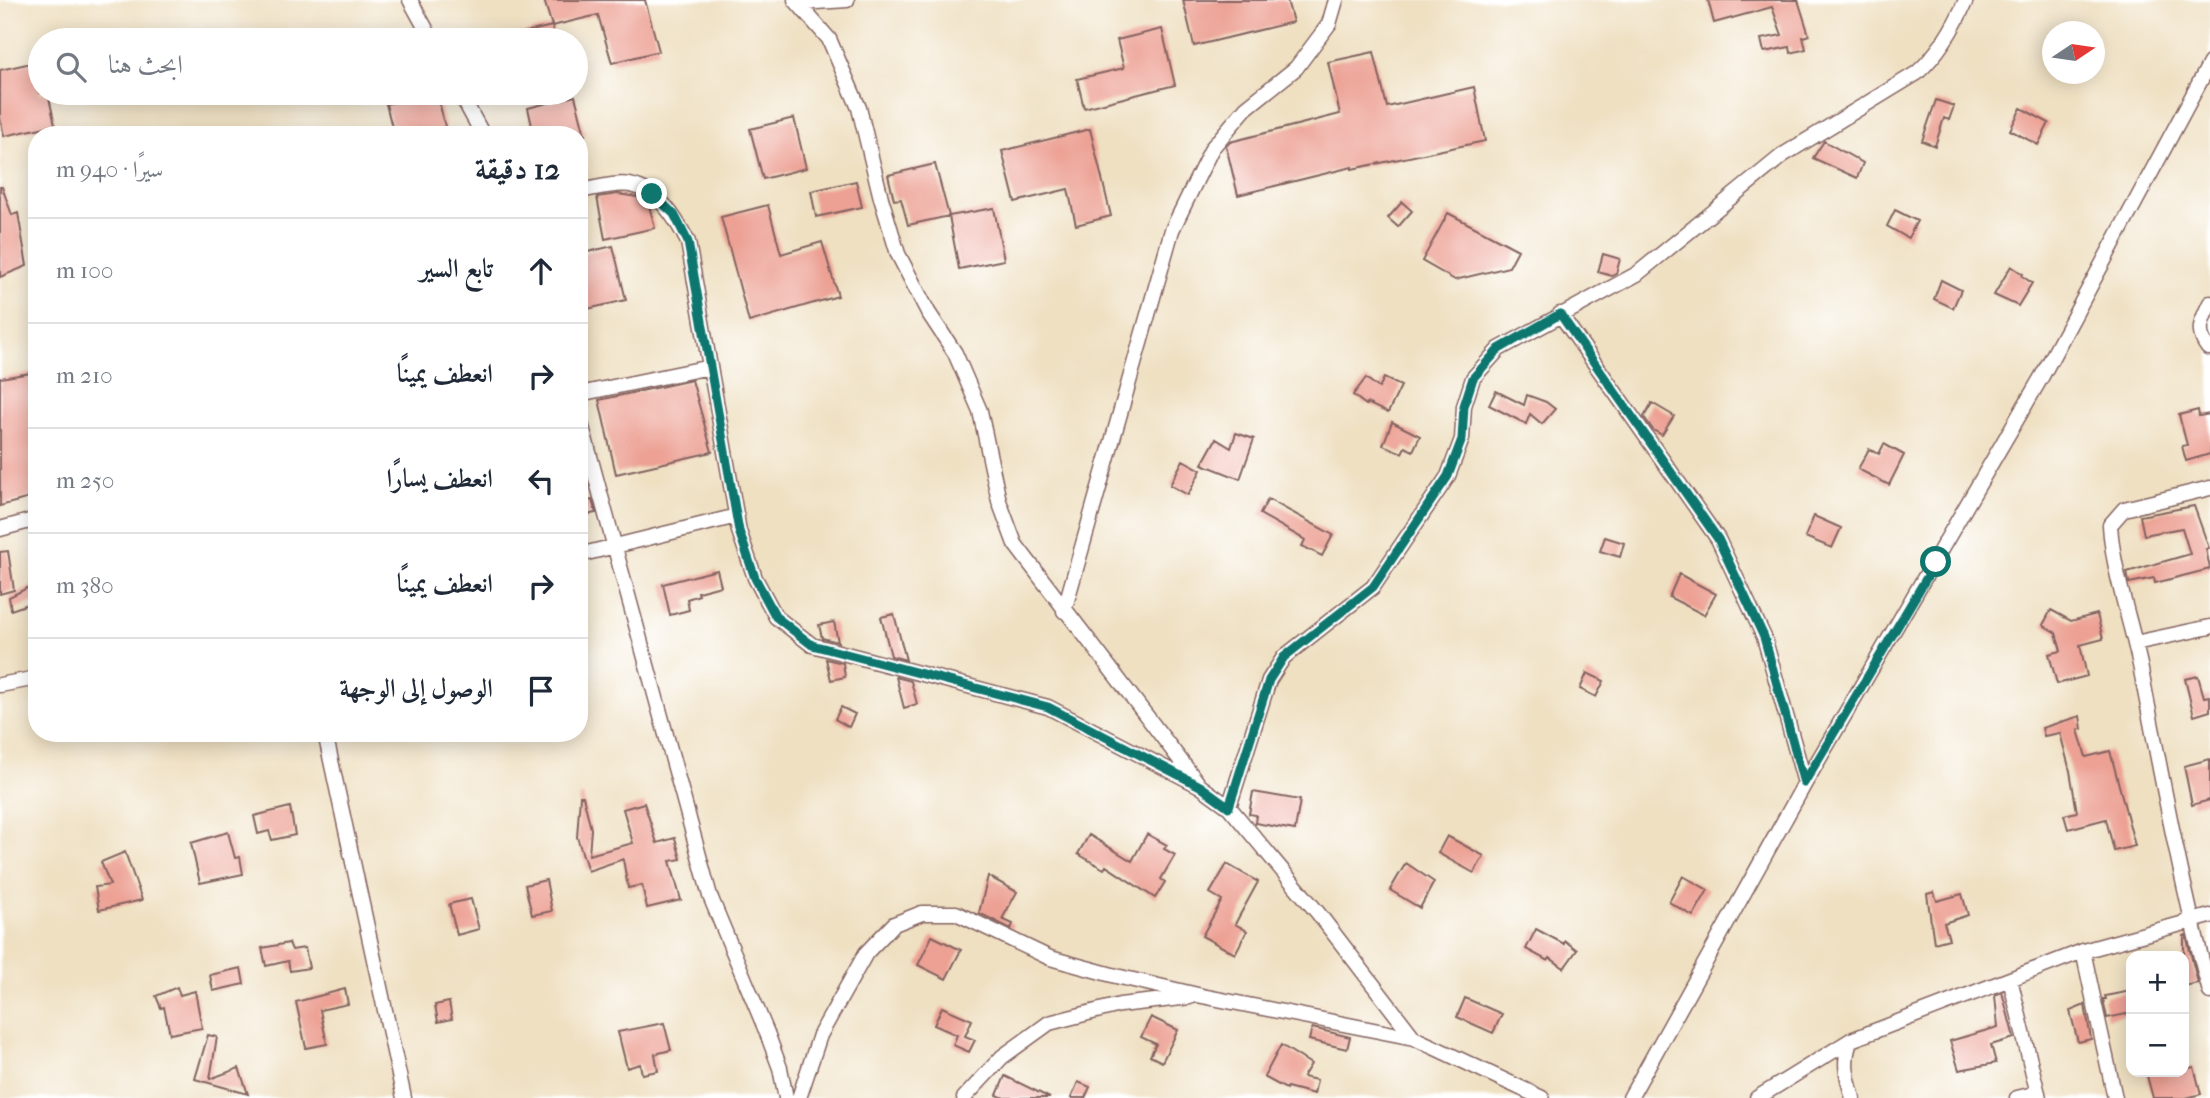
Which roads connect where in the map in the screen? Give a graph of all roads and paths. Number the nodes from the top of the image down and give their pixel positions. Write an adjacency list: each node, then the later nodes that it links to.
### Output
1 (410, 0): 6 (street)
2 (847, 0): 5 (street)
3 (1336, 0): 23 (street)
4 (1966, 0): 12 (street)
5 (797, 1): 23 (street)
6 (425, 28)
7 (2210, 63): 29 (street)
8 (467, 105): 9 (street)
9 (478, 126)
10 (588, 190): 14 (street)
11 (2210, 303): 13 (street)
12 (1560, 314): 29 (street); 31 (street)
13 (2210, 348)
14 (710, 366): 15 (street); 18 (street)
15 (588, 392)
16 (588, 448): 21 (street)
17 (2209, 492): 25 (street)
18 (737, 516): 21 (street); 30 (street)
19 (28, 521): 20 (street)
20 (0, 529)
21 (615, 546): 22 (street); 42 (street)
22 (588, 553)
23 (1064, 611): 30 (street)
24 (2210, 627): 25 (street)
25 (2135, 643): 33 (street)
26 (28, 680): 27 (street)
27 (0, 685)
28 (327, 742): 41 (street)
29 (1804, 783): 46 (street)
30 (1200, 786): 31 (street)
31 (1229, 807): 38 (street)
32 (2210, 916): 33 (street)
33 (2191, 921): 34 (street); 36 (street)
34 (2083, 951): 35 (street); 50 (street)
35 (2010, 979): 39 (street); 40 (street)
36 (2210, 992)
37 (1202, 996): 38 (street); 43 (street); 44 (street)
38 (1414, 1038): 45 (street)
39 (1851, 1040): 47 (street); 48 (street)
40 (2039, 1095): 49 (street)
41 (404, 1098)
42 (786, 1098)
43 (799, 1098)
44 (964, 1098)
45 (1542, 1098)
46 (1630, 1098)
47 (1757, 1098)
48 (1853, 1098)
49 (2017, 1098)
50 (2115, 1098)

